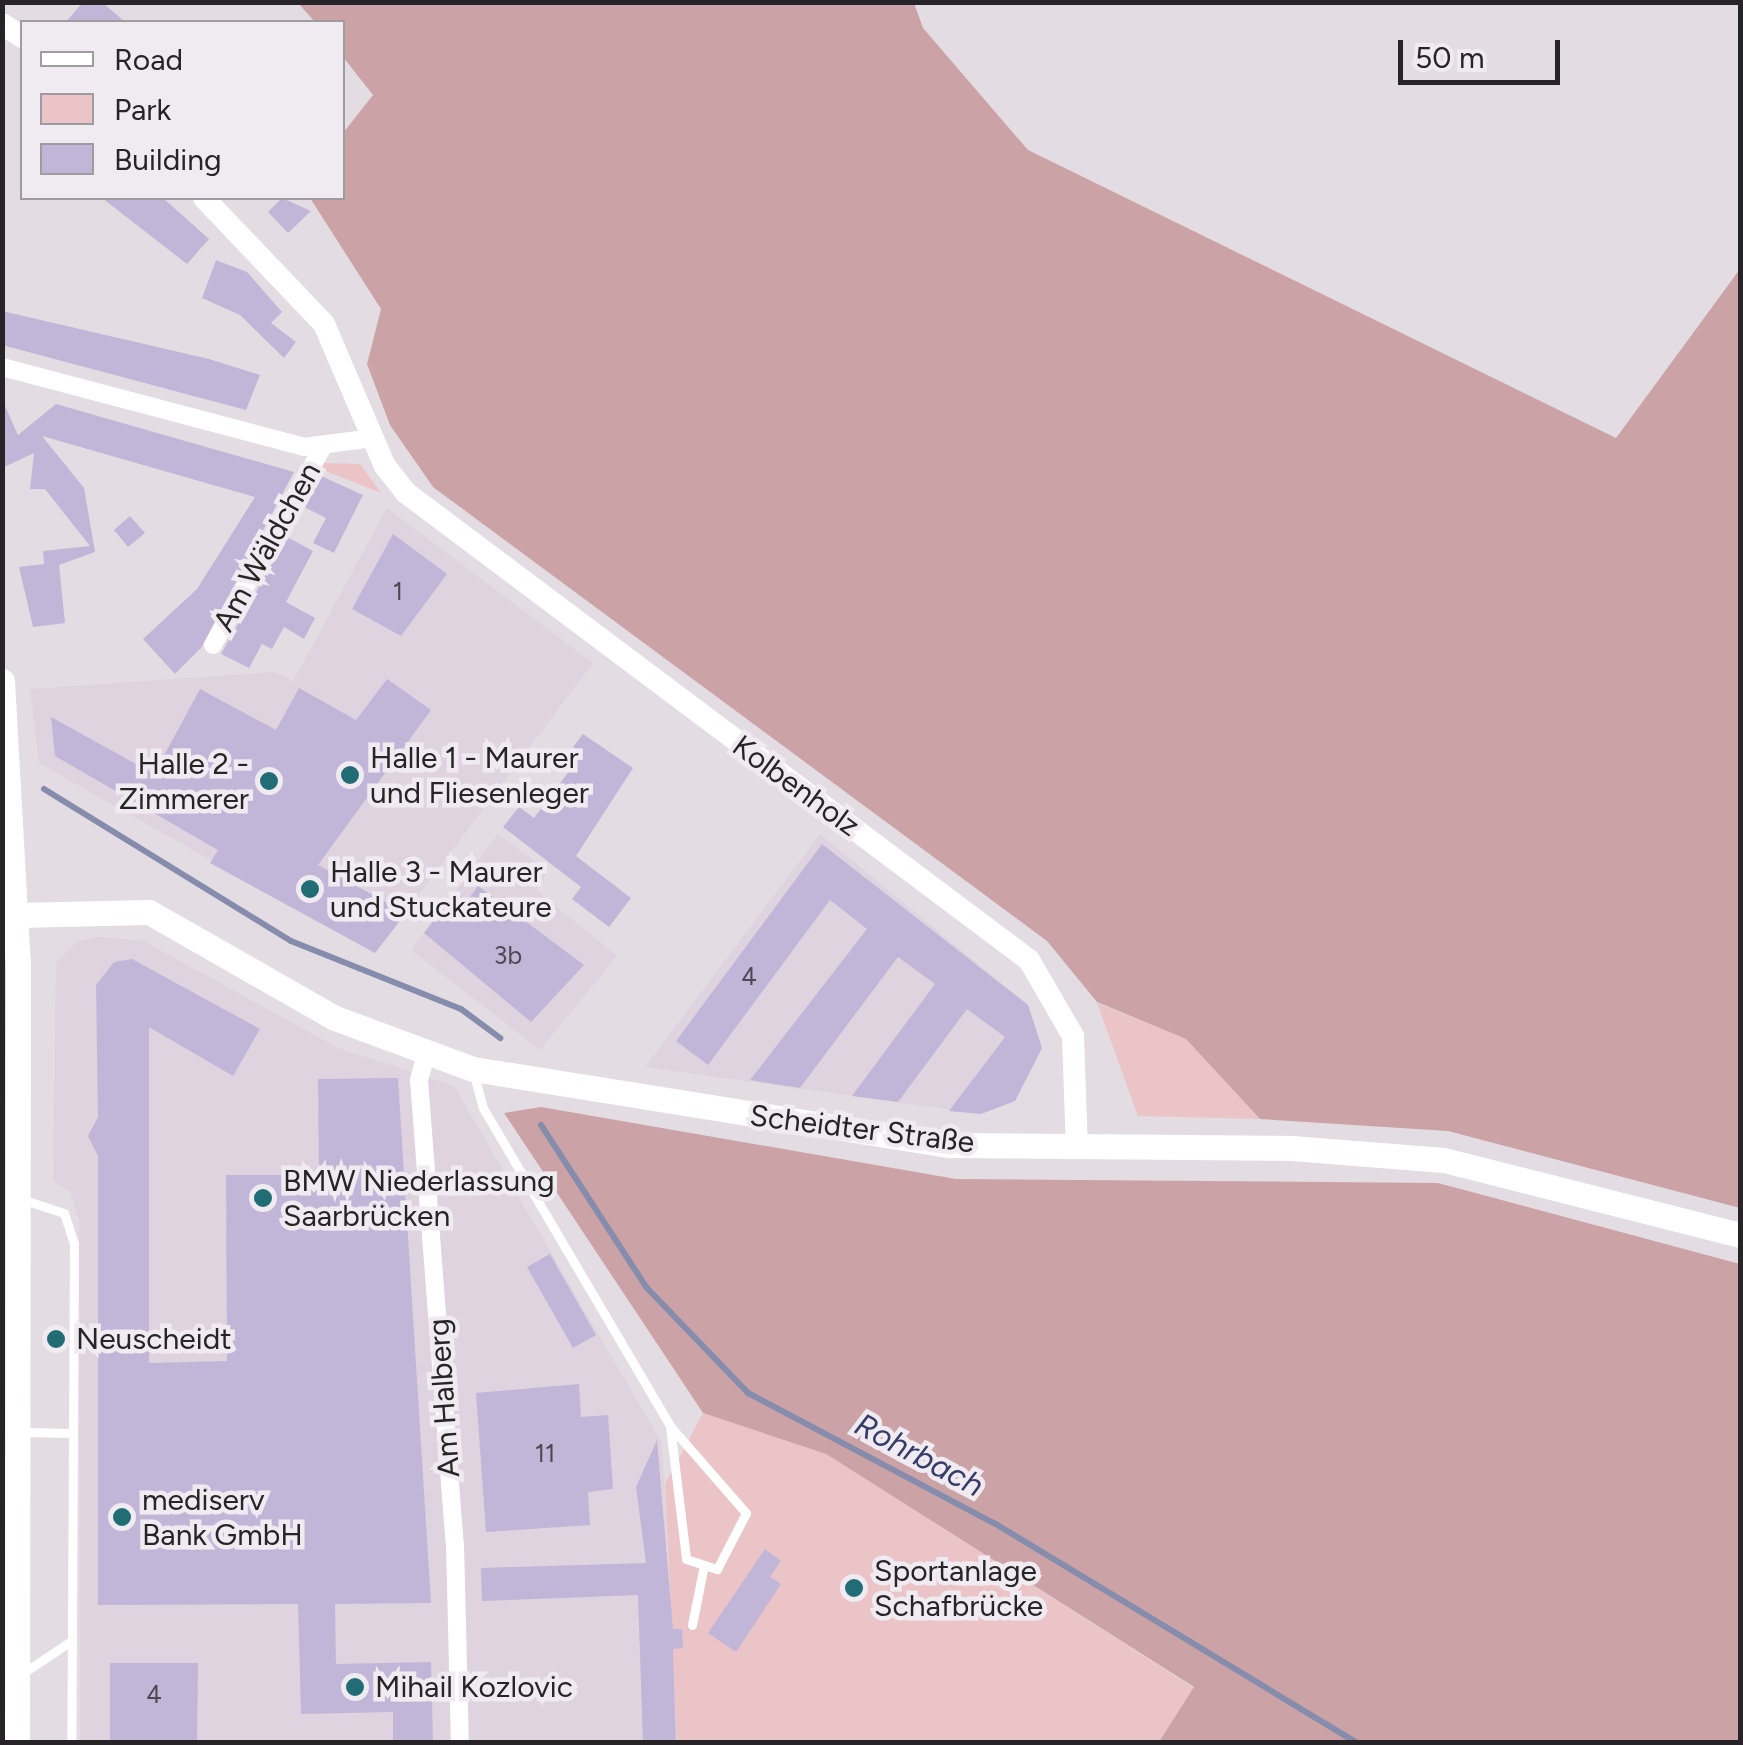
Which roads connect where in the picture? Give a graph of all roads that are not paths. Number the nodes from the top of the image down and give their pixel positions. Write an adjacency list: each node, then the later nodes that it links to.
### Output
1 (206, 200): 3 (street)
2 (2, 367): 4 (street)
3 (374, 438): 4 (street); 10 (street, Kolbenholz)
4 (321, 450): 5 (street, Am Wäldchen)
5 (213, 644)
6 (2, 681): 7 (main road)
7 (9, 916): 8 (main road, Scheidter Straße); 11 (main road)
8 (426, 1055): 9 (main road, Scheidter Straße); 22 (street, Am Halberg)
9 (473, 1068): 10 (main road, Scheidter Straße); 13 (lane)
10 (1077, 1148): 12 (main road, Scheidter Straße)
11 (18, 1199): 14 (main road); 15 (lane)
12 (1740, 1236)
13 (670, 1426): 16 (lane); 16 (lane)
14 (19, 1432): 15 (lane); 19 (main road)
15 (73, 1433): 18 (lane)
16 (704, 1565): 17 (lane)
17 (692, 1625)
18 (72, 1640): 19 (lane); 21 (lane)
19 (17, 1677): 20 (main road)
20 (17, 1742)
21 (71, 1742)
22 (460, 1742)

